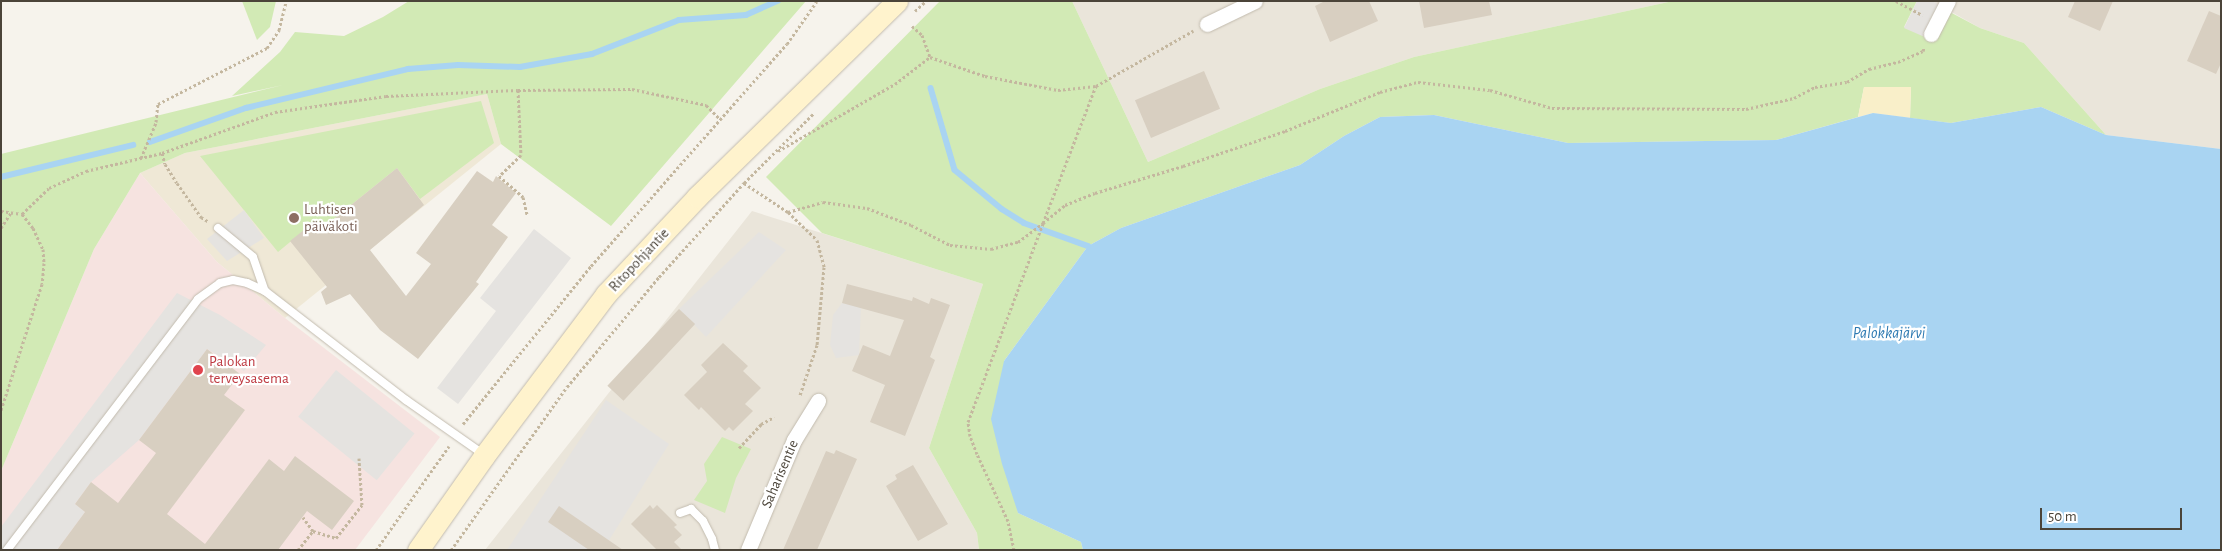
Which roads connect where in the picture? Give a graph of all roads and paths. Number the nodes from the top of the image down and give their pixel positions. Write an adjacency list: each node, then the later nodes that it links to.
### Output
1 (286, 1): 16 (path)
2 (817, 1): 13 (path)
3 (897, 1): 33 (main road, Ritopohjantie)
4 (1255, 1): 7 (street)
5 (1896, 1): 9 (path)
6 (1948, 1): 9 (street)
7 (1207, 24): 11 (path)
8 (912, 26): 10 (path)
9 (1931, 34): 22 (path)
10 (930, 57): 11 (path); 15 (path)
11 (1096, 86): 22 (path)
12 (518, 90): 13 (path); 14 (path); 21 (path)
13 (719, 118): 31 (path)
14 (162, 153): 16 (path); 24 (path)
15 (773, 154)
16 (141, 158): 20 (path)
17 (1, 211): 18 (path)
18 (12, 211): 20 (path); 23 (path)
19 (788, 212): 22 (path); 26 (path); 42 (path)
20 (22, 214): 27 (path)
21 (527, 214)
22 (1043, 223): 45 (path)
23 (1, 228)
24 (218, 228): 25 (lane)
25 (265, 291): 31 (lane); 38 (lane)
26 (805, 385)
27 (3, 401): 29 (path)
28 (818, 401): 44 (street, Saharisentie)
29 (1, 410)
30 (774, 417): 32 (path)
31 (456, 436): 33 (lane); 40 (path)
32 (739, 448)
33 (484, 456): 41 (main road, Ritopohjantie)
34 (360, 458): 37 (path)
35 (680, 513): 43 (lane)
36 (303, 517): 37 (path)
37 (313, 531): 39 (path)
38 (7, 550)
39 (298, 550)
40 (376, 550)
41 (418, 550)
42 (451, 550)
43 (715, 550)
44 (748, 550)
45 (1014, 550)

